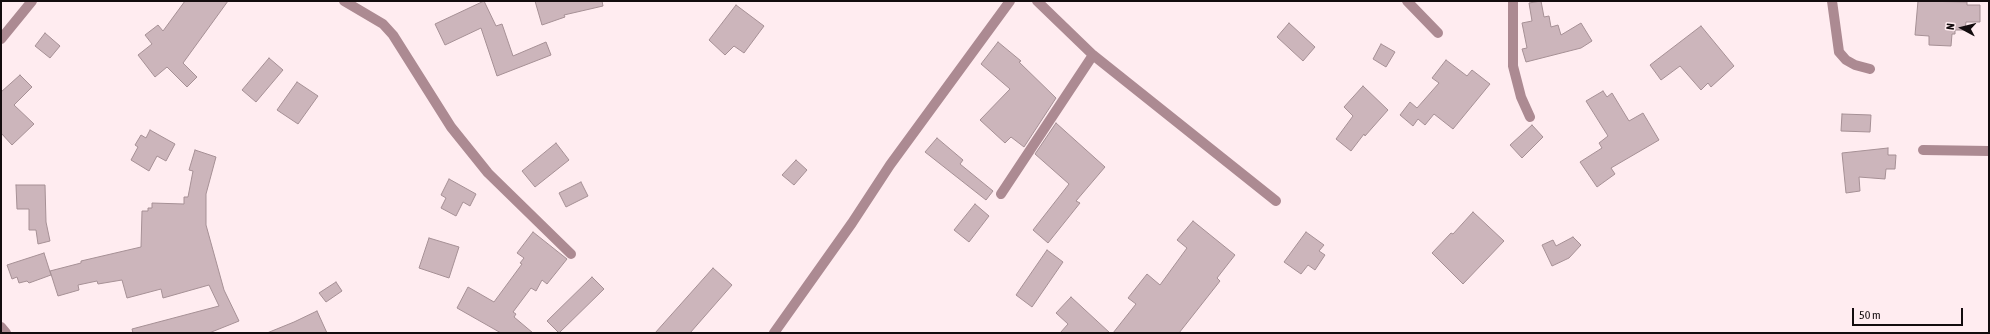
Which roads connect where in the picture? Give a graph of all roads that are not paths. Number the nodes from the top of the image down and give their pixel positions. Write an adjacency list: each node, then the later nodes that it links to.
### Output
1 (32, 1): 9 (street)
2 (344, 1): 17 (street)
3 (1010, 1): 20 (street)
4 (1037, 1): 10 (street)
5 (1408, 1): 8 (street)
6 (1513, 1): 12 (street)
7 (1832, 1): 11 (street)
8 (1438, 33)
9 (1, 39)
10 (1093, 55): 15 (street); 16 (street)
11 (1870, 69)
12 (1530, 117)
13 (1923, 150): 14 (street)
14 (1989, 151)
15 (1001, 194)
16 (1276, 201)
17 (571, 254)
18 (1, 327): 19 (street)
19 (6, 333)
20 (774, 333)

